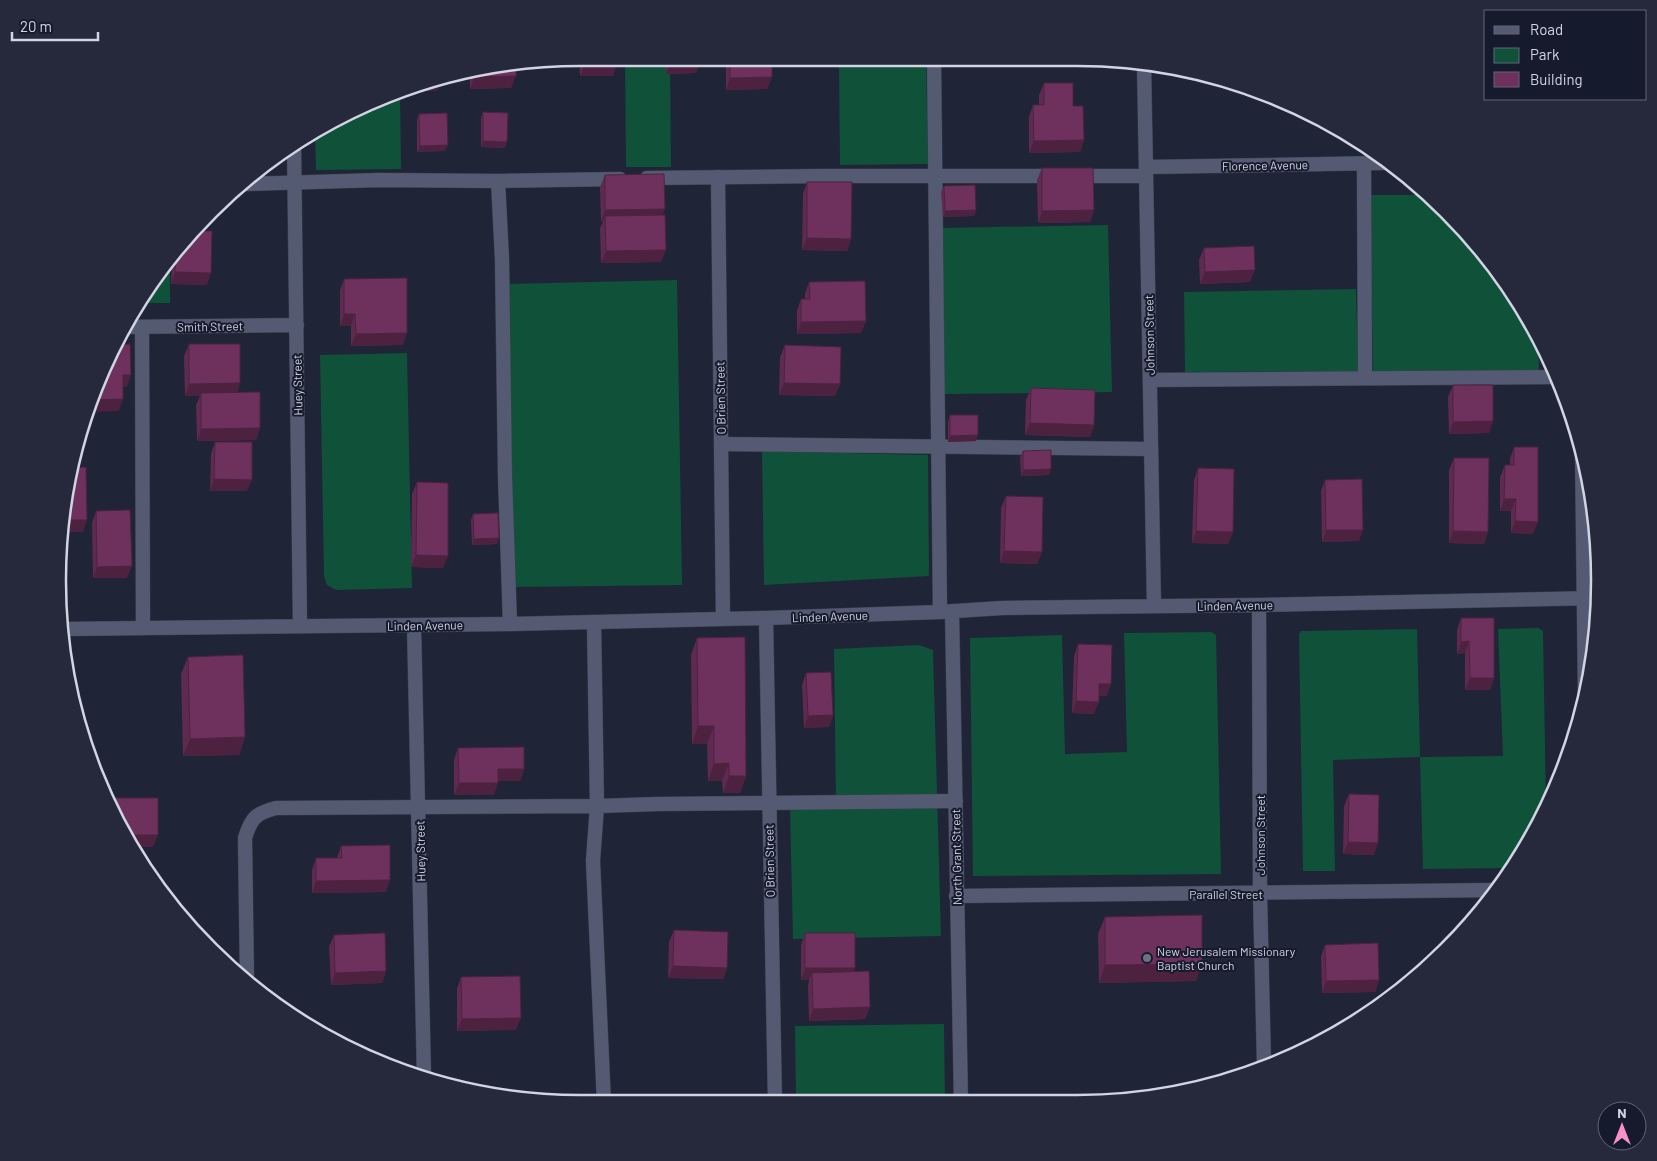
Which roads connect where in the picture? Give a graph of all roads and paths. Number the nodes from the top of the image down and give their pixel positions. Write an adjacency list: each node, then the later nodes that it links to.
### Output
1 (934, 66): 7 (street, North Grant Street)
2 (1144, 71): 6 (street, Johnson Street)
3 (294, 154): 11 (street, Huey Street)
4 (1377, 163): 5 (street, Florence Avenue)
5 (1364, 164): 6 (street, Florence Avenue); 16 (street)
6 (1146, 172): 7 (street, Florence Avenue); 17 (street, Johnson Street)
7 (935, 176): 8 (street, Florence Avenue); 19 (street, North Grant Street)
8 (718, 177): 9 (street, Florence Avenue); 18 (street, O Brien Street)
9 (498, 181): 11 (street, Florence Avenue); 30 (street)
10 (253, 184): 11 (street, Florence Avenue)
11 (295, 184): 12 (street, Huey Street)
12 (297, 325): 14 (street, Smith Street); 32 (street, Huey Street)
13 (133, 327): 14 (street, Smith Street)
14 (142, 327): 33 (street)
15 (1549, 377): 16 (street)
16 (1365, 378): 17 (street)
17 (1150, 380): 20 (street, Johnson Street)
18 (721, 444): 19 (street); 28 (street, O Brien Street)
19 (938, 448): 20 (street); 26 (street, North Grant Street)
20 (1151, 449): 25 (street, Johnson Street)
21 (1586, 510): 22 (street)
22 (1591, 592)
23 (1591, 598): 24 (street, Linden Avenue)
24 (1259, 605): 25 (street, Linden Avenue); 40 (street, Johnson Street)
25 (1154, 606): 26 (street, Linden Avenue)
26 (946, 612): 27 (street, Linden Avenue); 35 (street, North Grant Street)
27 (766, 618): 28 (street, Linden Avenue); 36 (street, O Brien Street)
28 (723, 619): 29 (street, Linden Avenue)
29 (594, 622): 30 (street, Linden Avenue); 38 (street)
30 (510, 624): 31 (street, Linden Avenue)
31 (414, 625): 32 (street, Linden Avenue); 37 (street, Huey Street)
32 (300, 626): 33 (street, Linden Avenue)
33 (143, 628): 34 (street, Linden Avenue)
34 (69, 629)
35 (956, 801): 36 (street); 41 (street, North Grant Street)
36 (768, 804): 38 (street); 46 (street, O Brien Street)
37 (419, 806): 38 (street); 42 (street); 44 (street, Huey Street)
38 (596, 806): 45 (street)
39 (1487, 890): 40 (street, Parallel Street)
40 (1260, 894): 41 (street, Parallel Street); 43 (street, Johnson Street)
41 (956, 896): 47 (street, North Grant Street)
42 (247, 972)
43 (1264, 1059)
44 (424, 1070)
45 (604, 1095)
46 (775, 1095)
47 (961, 1095)

